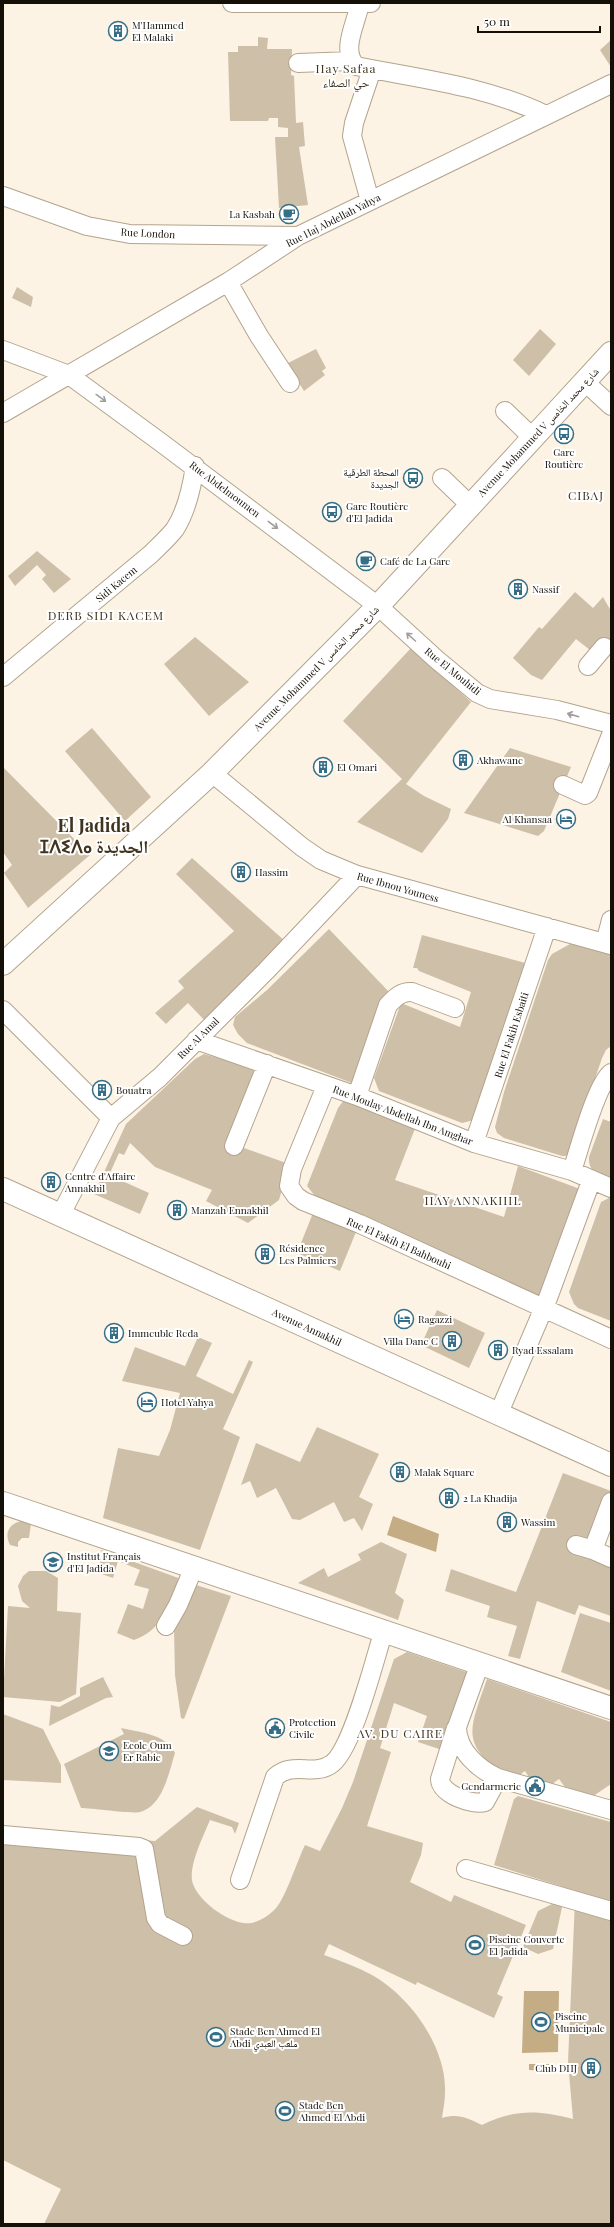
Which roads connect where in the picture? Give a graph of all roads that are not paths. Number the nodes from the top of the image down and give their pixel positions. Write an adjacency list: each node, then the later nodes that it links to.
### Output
1 (232, 3): 2 (street)
2 (364, 4): 3 (street)
3 (351, 61): 4 (street); 5 (street)
4 (298, 63)
5 (372, 69): 7 (street); 9 (street)
6 (611, 84): 7 (street, Rue Haj Abdellah Yahya)
7 (546, 115): 9 (street, Rue Haj Abdellah Yahya)
8 (3, 196): 10 (street, Rue London)
9 (370, 201): 10 (street, Rue Haj Abdellah Yahya)
10 (298, 236): 11 (street, Rue Haj Abdellah Yahya)
11 (228, 282): 14 (street, Rue Haj Abdellah Yahya); 15 (street)
12 (3, 350): 14 (street, Rue Abdelmoumen)
13 (611, 353): 16 (street, Avenue Mohammed V شارع محمد الخامس)
14 (69, 375): 19 (street, Rue Haj Abdellah Yahya); 21 (street, Rue Abdelmoumen, one-way to 21)
15 (290, 383)
16 (586, 383): 17 (street); 20 (street, Avenue Mohammed V شارع محمد الخامس)
17 (611, 406)
18 (505, 411): 20 (street)
19 (3, 413)
20 (533, 438): 23 (street, Avenue Mohammed V شارع محمد الخامس)
21 (195, 466): 24 (street, Rue Abdelmoumen, one-way to 24); 27 (street, Sidi Kacem)
22 (442, 478): 23 (street)
23 (470, 505): 24 (street, Avenue Mohammed V شارع محمد الخامس)
24 (378, 606): 28 (street, Rue El Mouhidi, one-way to 24); 30 (street, Avenue Mohammed V شارع محمد الخامس)
25 (608, 647): 26 (street)
26 (588, 666)
27 (3, 676)
28 (611, 724)
29 (611, 735): 31 (street)
30 (212, 773): 32 (street, Rue Ibnou Youness); 36 (street, Avenue Mohammed V شارع محمد الخامس)
31 (563, 785)
32 (357, 875): 34 (street, Rue Ibnou Youness); 39 (street, Rue Al Amal)
33 (611, 920): 35 (street)
34 (547, 927): 35 (street, Rue Ibnou Youness); 45 (street, Rue El Fakih Esbaiti)
35 (608, 944)
36 (3, 964)
37 (455, 1008): 43 (street)
38 (3, 1010): 44 (street)
39 (196, 1040): 40 (street, Rue Moulay Abdellah Ibn Amghar); 44 (street, Rue Al Amal)
40 (267, 1064): 42 (street, Rue Moulay Abdellah Ibn Amghar); 46 (street)
41 (611, 1073): 47 (street)
42 (326, 1086): 43 (street, Rue Moulay Abdellah Ibn Amghar); 52 (street, Rue El Fakih El Bahbouhi)
43 (357, 1096): 45 (street, Rue Moulay Abdellah Ibn Amghar)
44 (111, 1118): 51 (street, Rue Al Amal)
45 (474, 1142): 47 (street, Rue Moulay Abdellah Ibn Amghar)
46 (234, 1146)
47 (572, 1171): 48 (street, Rue Moulay Abdellah Ibn Amghar)
48 (591, 1181): 49 (street, Rue Moulay Abdellah Ibn Amghar); 52 (street)
49 (611, 1188)
50 (3, 1189): 51 (street, Avenue Annakhil)
51 (61, 1214): 54 (street, Avenue Annakhil)
52 (542, 1308): 53 (street, Rue El Fakih El Bahbouhi); 54 (street)
53 (611, 1339)
54 (498, 1415): 55 (street, Avenue Annakhil)
55 (611, 1465)
56 (611, 1502): 58 (street)
57 (3, 1503): 59 (street)
58 (611, 1558)
59 (194, 1567): 60 (street); 61 (street)
60 (166, 1626)
61 (384, 1630): 62 (street); 69 (street)
62 (480, 1663): 63 (street); 64 (street)
63 (611, 1708)
64 (457, 1727): 65 (street); 65 (street)
65 (498, 1778): 66 (street)
66 (611, 1810)
67 (3, 1835): 71 (street)
68 (466, 1870): 70 (street)
69 (240, 1880)
70 (611, 1911)
71 (183, 1936)

